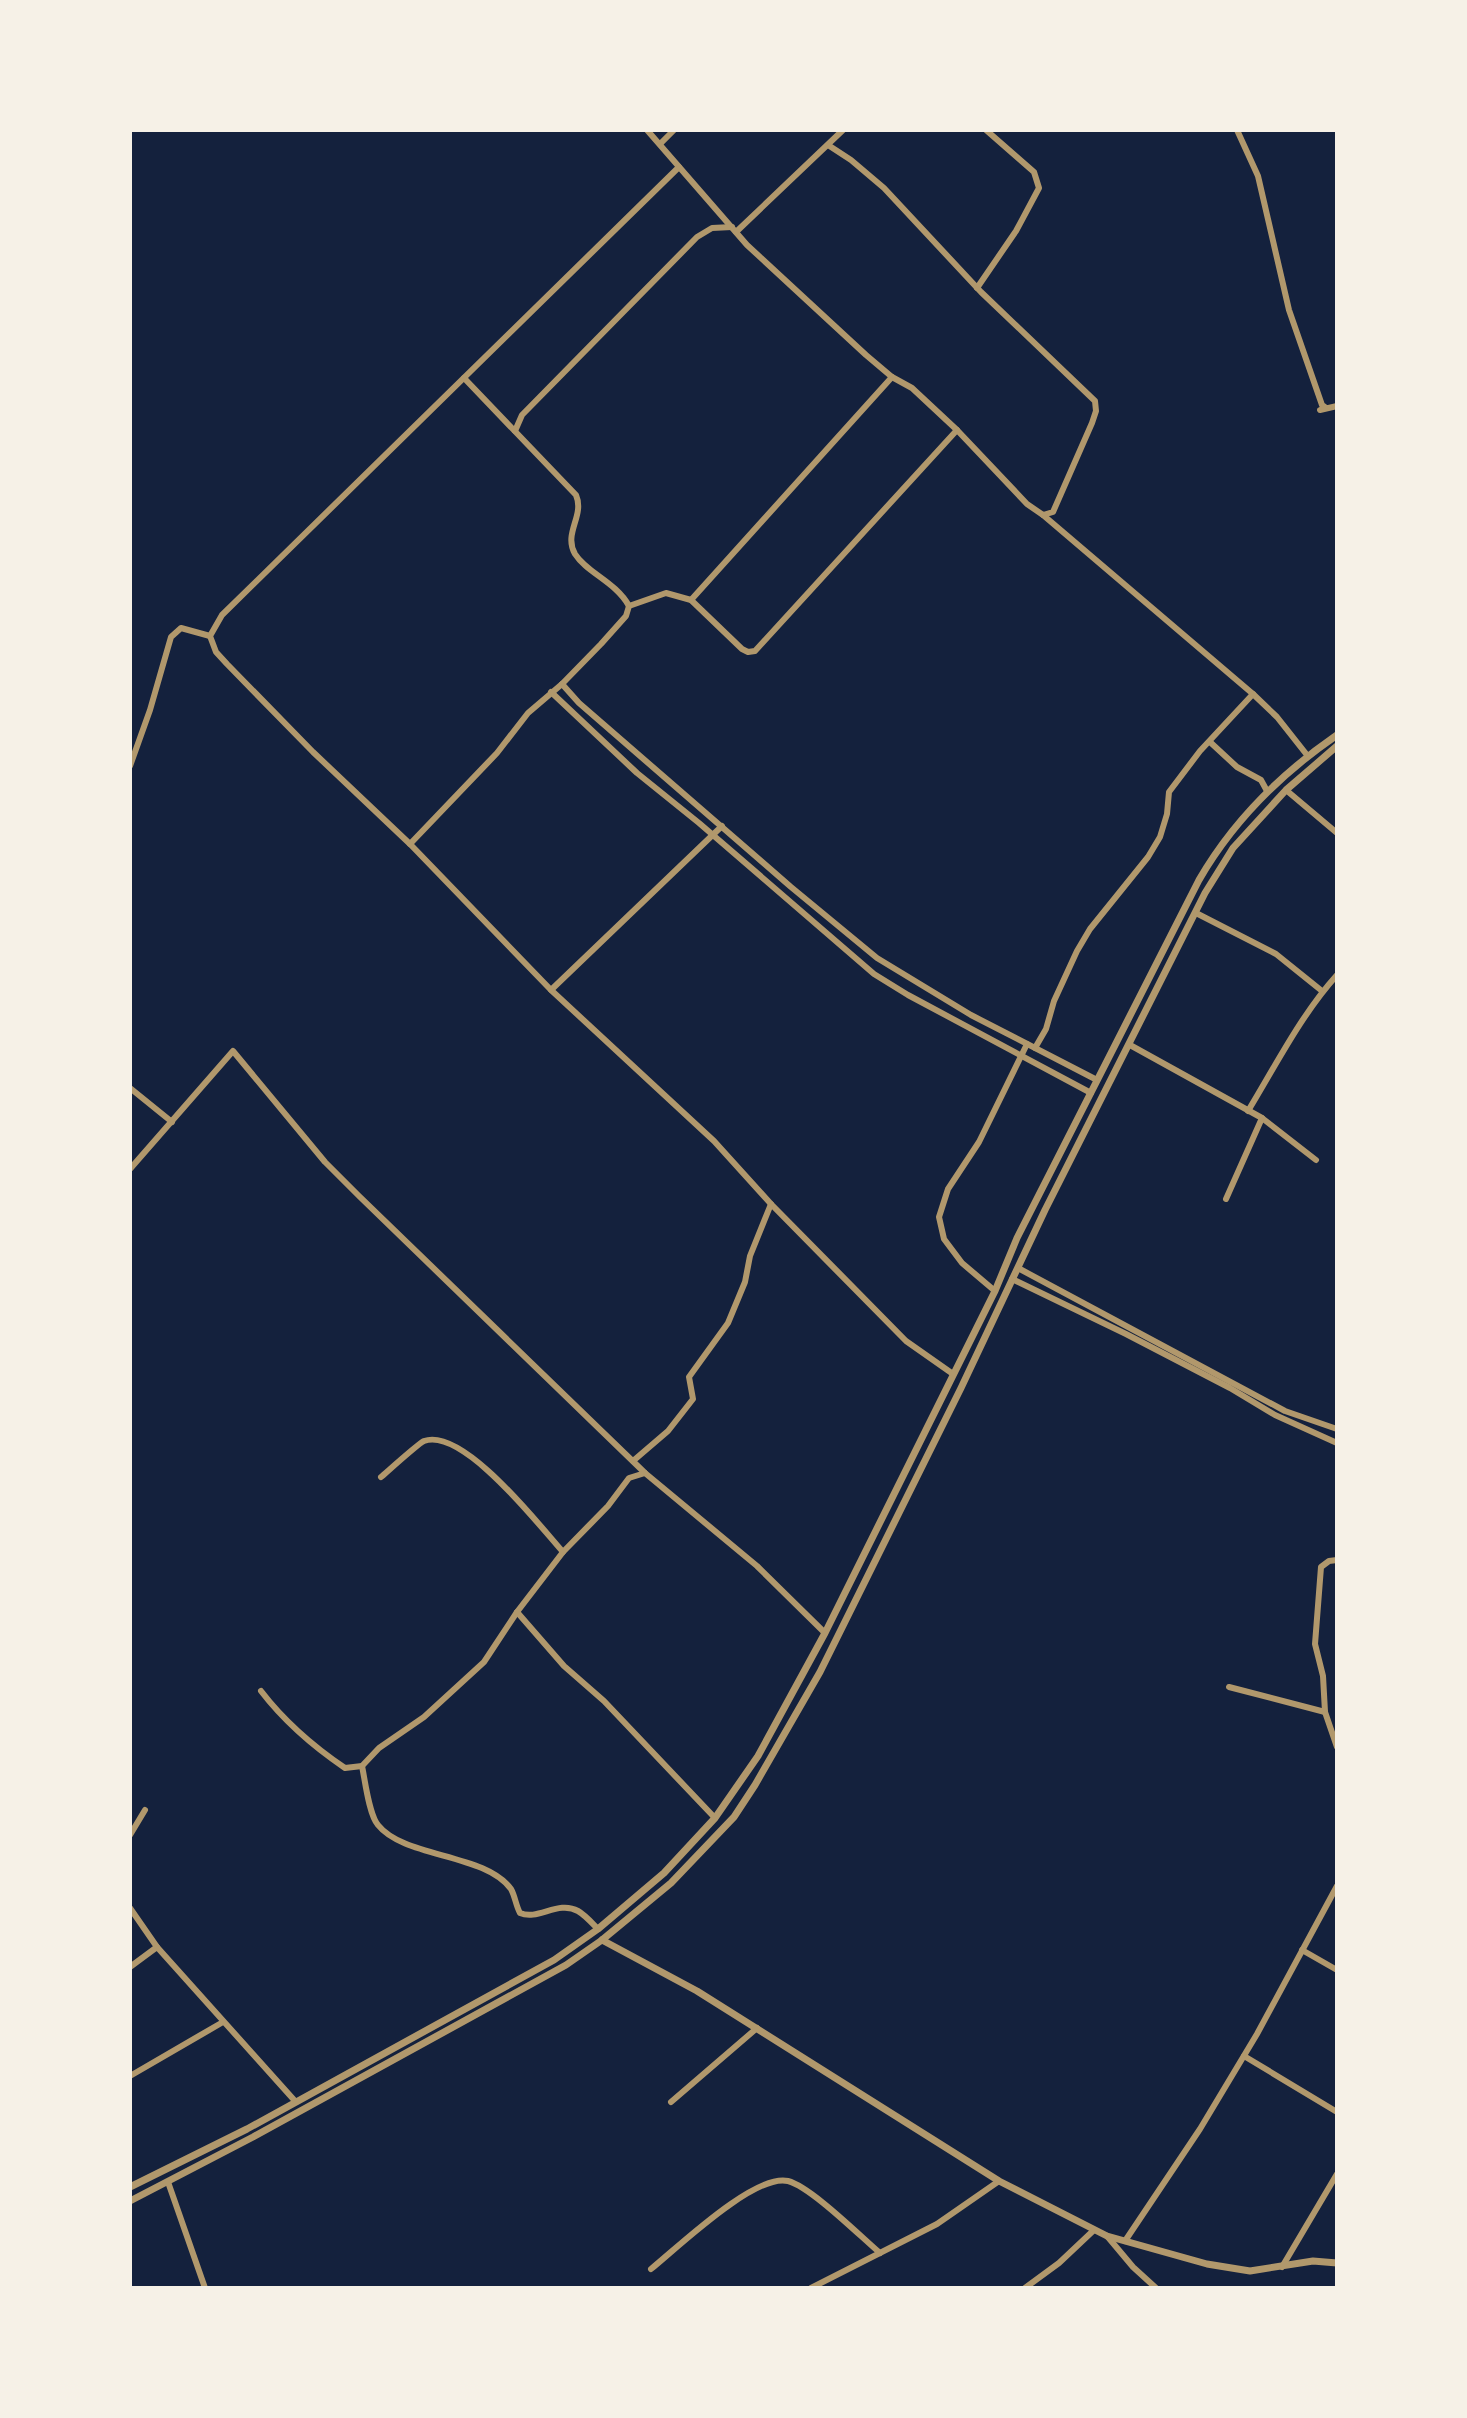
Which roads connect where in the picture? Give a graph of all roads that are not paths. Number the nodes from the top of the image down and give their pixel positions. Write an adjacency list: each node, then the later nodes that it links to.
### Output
1 (647, 130): 6 (street)
2 (674, 130): 6 (street)
3 (843, 130): 7 (street)
4 (986, 130): 10 (street)
5 (1237, 130): 13 (street)
6 (660, 144): 8 (street)
7 (828, 145): 9 (street); 10 (street)
8 (679, 167): 9 (street); 12 (street)
9 (734, 229): 11 (street); 15 (street)
10 (977, 288): 16 (street)
11 (892, 377): 14 (street); 17 (street)
12 (464, 378): 15 (street); 19 (street)
13 (1337, 406)
14 (957, 430): 16 (street); 17 (street)
15 (515, 431): 18 (street)
16 (1043, 515): 22 (street)
17 (691, 600): 18 (street)
18 (629, 606): 20 (street)
19 (210, 636): 27 (street); 33 (street)
20 (562, 684): 21 (street); 30 (street)
21 (551, 692): 32 (street); 33 (street)
22 (1253, 694): 24 (street); 26 (street)
23 (1337, 735): 26 (street)
24 (1210, 742): 29 (street); 42 (street)
25 (1337, 746): 28 (street)
26 (1307, 755): 29 (street)
27 (130, 766)
28 (1286, 790): 31 (street); 34 (street)
29 (1267, 791): 44 (street)
30 (722, 826): 32 (street); 35 (street)
31 (1337, 833)
32 (713, 836): 36 (street); 38 (street)
33 (410, 844): 38 (street)
34 (1196, 913): 39 (street); 41 (street)
35 (871, 953): 36 (street); 40 (street)
36 (861, 964): 43 (street)
37 (1337, 975): 39 (street)
38 (551, 990): 53 (street)
39 (1322, 991): 47 (street)
40 (1027, 1044): 42 (street); 43 (street)
41 (1130, 1045): 47 (street); 55 (street)
42 (1035, 1048): 44 (street)
43 (1020, 1055): 46 (street); 58 (street)
44 (1097, 1080): 46 (street)
45 (130, 1088): 49 (street)
46 (1091, 1093): 54 (street)
47 (1248, 1111): 48 (street)
48 (1262, 1118): 50 (street); 52 (street)
49 (172, 1122): 51 (street); 64 (street)
50 (1316, 1160)
51 (130, 1169)
52 (1226, 1199)
53 (771, 1204): 60 (street); 64 (street)
54 (1034, 1204): 55 (street); 58 (street)
55 (1045, 1210): 56 (street)
56 (1018, 1268): 57 (street); 59 (street)
57 (1012, 1279): 59 (street); 82 (street)
58 (995, 1291): 60 (street)
59 (1156, 1345): 61 (street)
60 (953, 1374): 70 (street)
61 (1251, 1396): 62 (street); 63 (street)
62 (1337, 1429)
63 (1337, 1443)
64 (633, 1461): 65 (street)
65 (645, 1473): 67 (street); 70 (street)
66 (381, 1477): 67 (street)
67 (563, 1552): 69 (street)
68 (1337, 1560): 73 (street)
69 (517, 1612): 75 (street); 77 (street)
70 (825, 1633): 77 (street)
71 (1229, 1687): 73 (street)
72 (261, 1691): 75 (street)
73 (1325, 1712): 74 (street)
74 (1337, 1747)
75 (362, 1766): 81 (street)
76 (145, 1810): 78 (street)
77 (715, 1818): 81 (street)
78 (130, 1835)
79 (1337, 1886): 84 (street)
80 (130, 1908): 83 (street)
81 (598, 1929): 91 (street)
82 (602, 1940): 88 (street); 96 (street)
83 (157, 1947): 85 (street); 87 (street)
84 (1302, 1950): 86 (street); 89 (street)
85 (130, 1967)
86 (1337, 1970)
87 (223, 2022): 90 (street); 91 (street)
88 (757, 2028): 92 (street); 95 (street)
89 (1244, 2056): 93 (street); 101 (street)
90 (130, 2076)
91 (295, 2101): 97 (street)
92 (671, 2102)
93 (1337, 2112)
94 (1337, 2174): 104 (street)
95 (999, 2181): 99 (street); 102 (street)
96 (168, 2182): 98 (street); 106 (street)
97 (130, 2187)
98 (130, 2201)
99 (1094, 2230): 100 (street); 108 (street)
100 (1107, 2236): 101 (street); 109 (street)
101 (1125, 2241): 104 (street)
102 (880, 2253): 105 (street); 107 (street)
103 (1337, 2263): 104 (street)
104 (1282, 2267)
105 (651, 2269)
106 (205, 2288)
107 (811, 2288)
108 (1025, 2288)
109 (1156, 2288)

